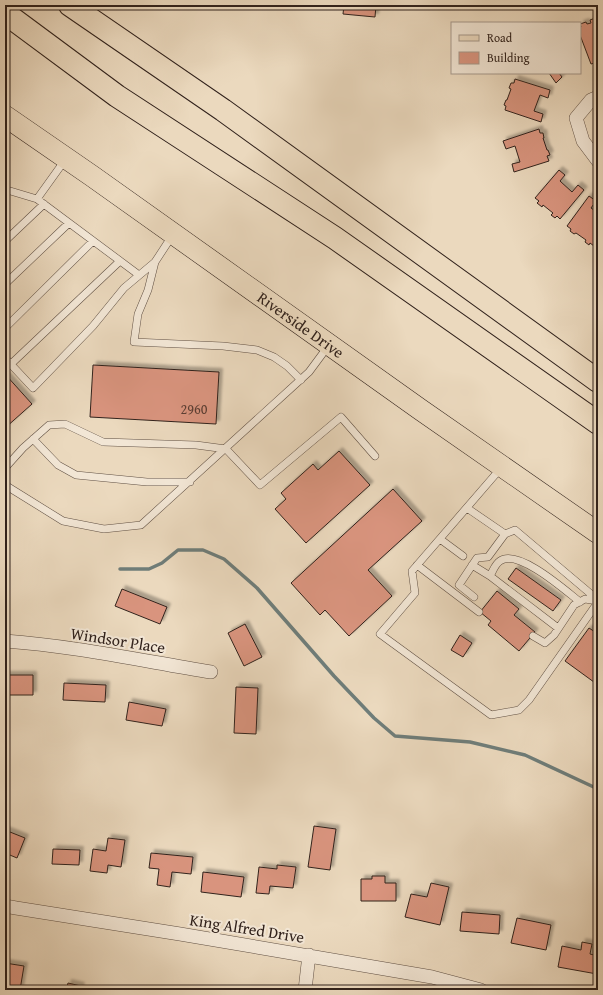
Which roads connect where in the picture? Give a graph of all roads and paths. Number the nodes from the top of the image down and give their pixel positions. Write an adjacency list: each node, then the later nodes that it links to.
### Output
1 (70, 5): 23 (highway)
2 (5, 13): 24 (highway)
3 (598, 97): 6 (street)
4 (5, 116): 5 (main road, Riverside Drive)
5 (66, 158): 8 (lane); 11 (main road, Riverside Drive)
6 (598, 161)
7 (6, 190): 8 (lane)
8 (37, 199): 9 (lane)
9 (44, 204): 10 (lane); 12 (lane)
10 (69, 223): 13 (lane); 17 (lane)
11 (173, 234): 15 (lane); 19 (main road, Riverside Drive)
12 (5, 241)
13 (94, 241): 14 (lane); 18 (lane)
14 (120, 261): 16 (lane); 21 (lane)
15 (154, 262): 16 (lane); 22 (lane)
16 (139, 275): 21 (lane)
17 (5, 284)
18 (5, 328)
19 (329, 345): 22 (lane); 28 (main road, Riverside Drive)
20 (5, 358): 21 (lane)
21 (11, 364)
22 (301, 380): 26 (lane)
23 (598, 381)
24 (598, 422)
25 (34, 439): 26 (lane); 29 (lane); 30 (lane)
26 (226, 449): 27 (lane); 30 (lane)
27 (375, 456)
28 (502, 466): 32 (lane); 33 (main road, Riverside Drive)
29 (5, 468)
30 (190, 482): 31 (lane)
31 (5, 485)
32 (467, 508): 34 (lane); 35 (lane)
33 (598, 533)
34 (505, 534): 38 (lane); 41 (lane)
35 (440, 539): 36 (lane); 37 (lane)
36 (463, 556)
37 (417, 565): 41 (lane); 43 (lane)
38 (472, 565): 39 (lane); 40 (lane)
39 (490, 576): 42 (lane); 44 (lane)
40 (474, 597)
41 (598, 601): 42 (lane)
42 (580, 602): 44 (lane)
43 (479, 612)
44 (558, 628): 45 (lane)
45 (533, 636)
46 (5, 641): 47 (street, Windsor Place)
47 (210, 672)
48 (5, 906): 49 (street, King Alfred Drive)
49 (309, 956): 50 (street); 51 (street, King Alfred Drive)
50 (305, 990)
51 (482, 990)

